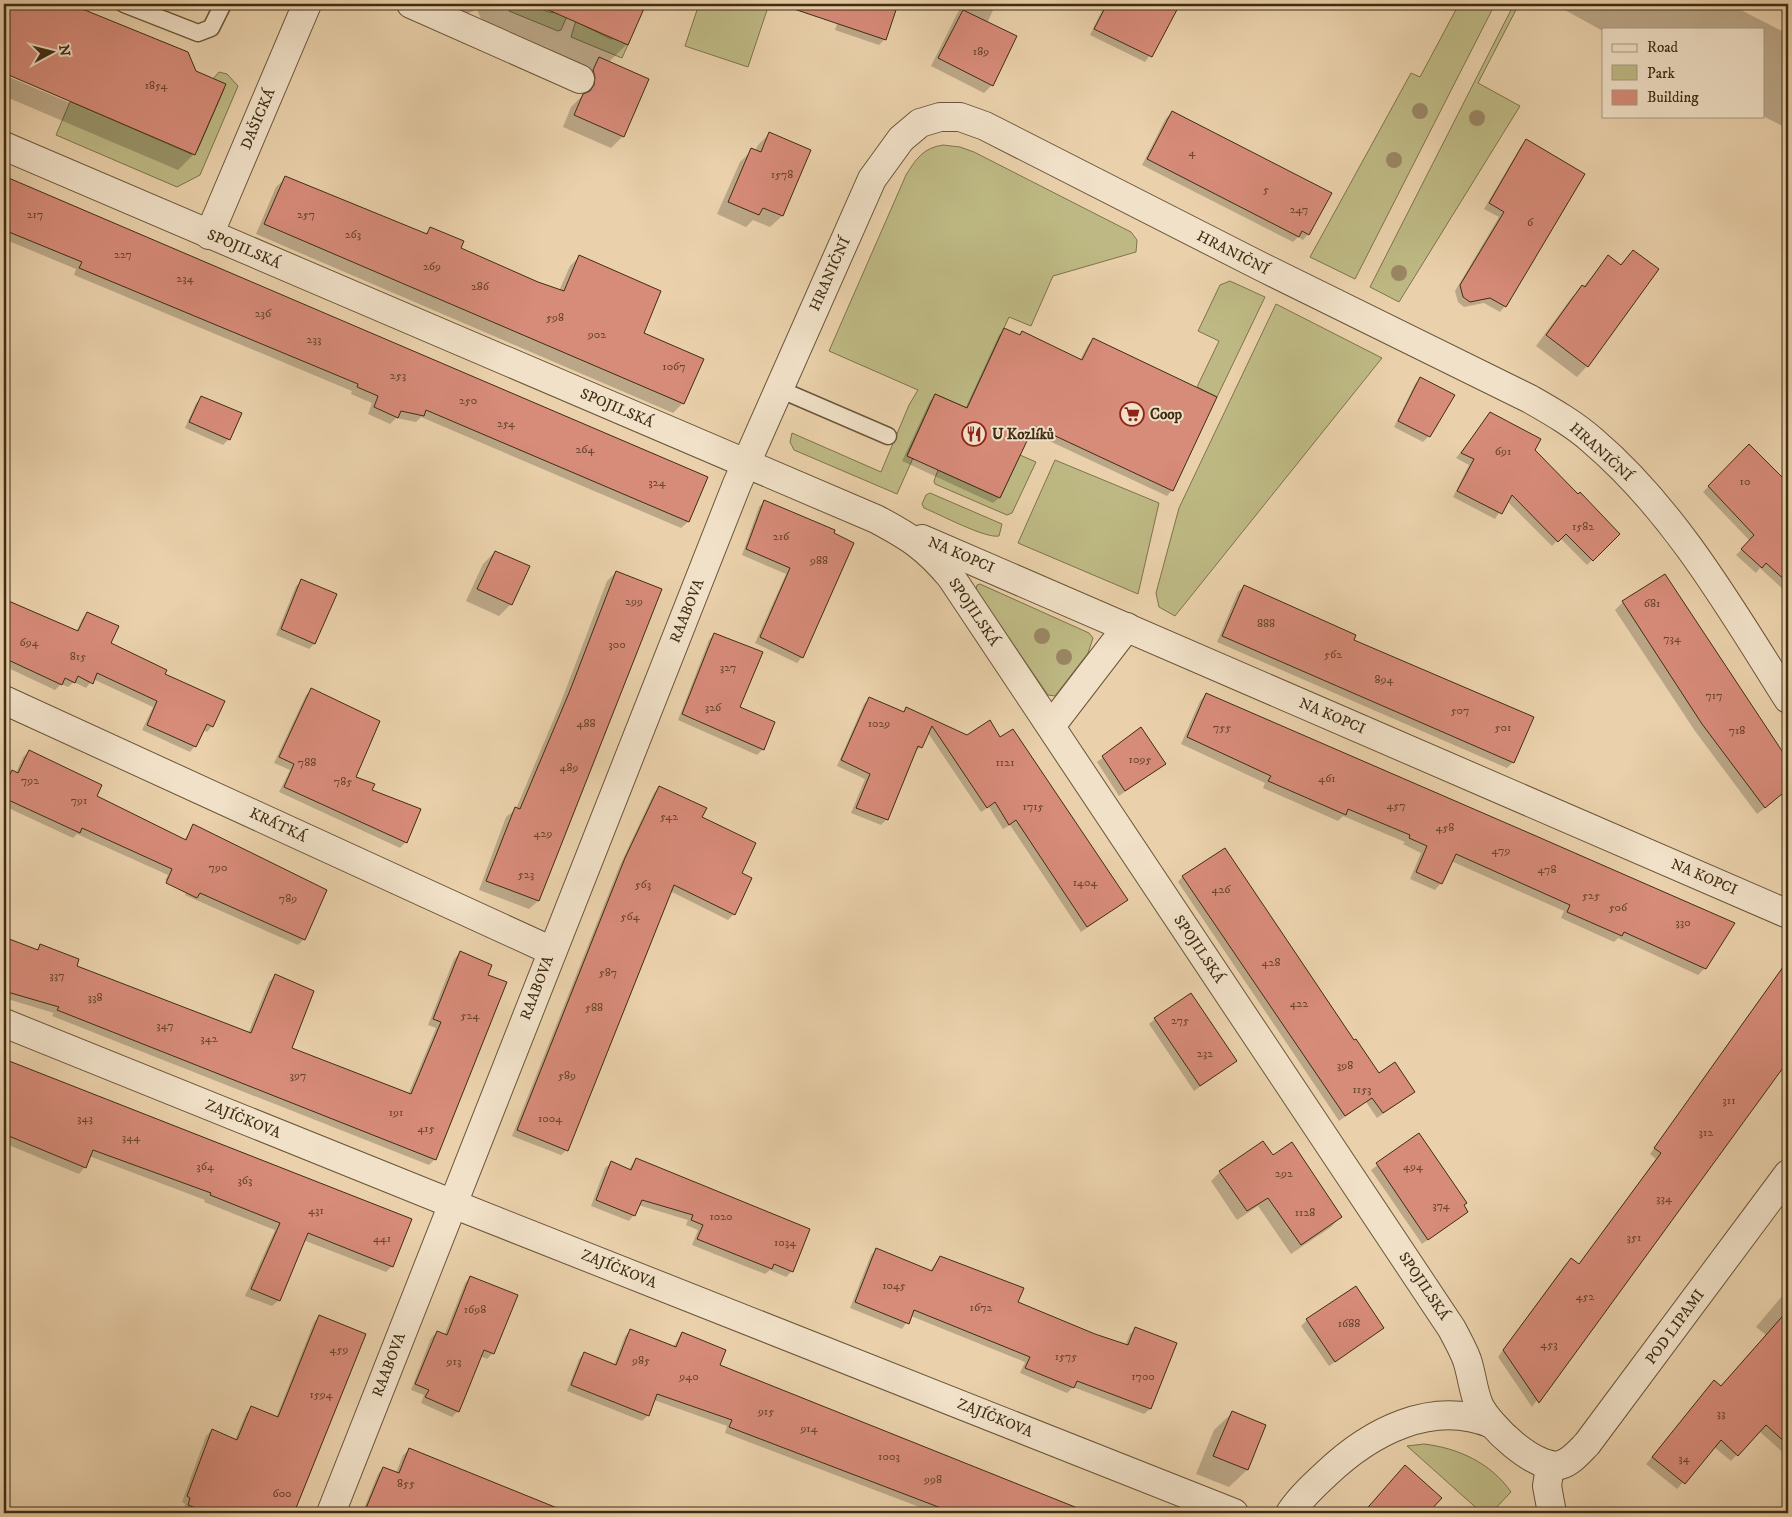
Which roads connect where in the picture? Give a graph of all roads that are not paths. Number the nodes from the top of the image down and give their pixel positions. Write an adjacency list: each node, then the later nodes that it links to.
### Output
1 (124, 4): 2 (lane)
2 (223, 4)
3 (307, 4): 7 (street, DAŠICKÁ)
4 (411, 4): 5 (street)
5 (580, 79)
6 (4, 146): 7 (street, SPOJILSKÁ)
7 (209, 234): 10 (street, SPOJILSKÁ)
8 (779, 389): 9 (lane); 10 (street, HRANIČNÍ); 13 (street, HRANIČNÍ)
9 (888, 436)
10 (746, 463): 11 (street, SPOJILSKÁ); 17 (street, RAABOVA)
11 (876, 519): 12 (street, NA KOPCI); 15 (street, SPOJILSKÁ)
12 (1127, 627): 15 (street); 16 (street, NA KOPCI)
13 (1788, 699)
14 (4, 700): 17 (street, KRÁTKÁ)
15 (1051, 726): 21 (street, SPOJILSKÁ)
16 (1788, 914)
17 (552, 951): 20 (street, RAABOVA)
18 (4, 1023): 20 (street, ZAJÍČKOVA)
19 (1788, 1174): 22 (street, POD LIPAMI)
20 (453, 1204): 23 (street, RAABOVA); 24 (street, ZAJÍČKOVA)
21 (1492, 1424): 22 (street, SPOJILSKÁ); 25 (street)
22 (1550, 1466): 26 (street)
23 (331, 1513)
24 (1234, 1513)
25 (1290, 1513)
26 (1552, 1513)

